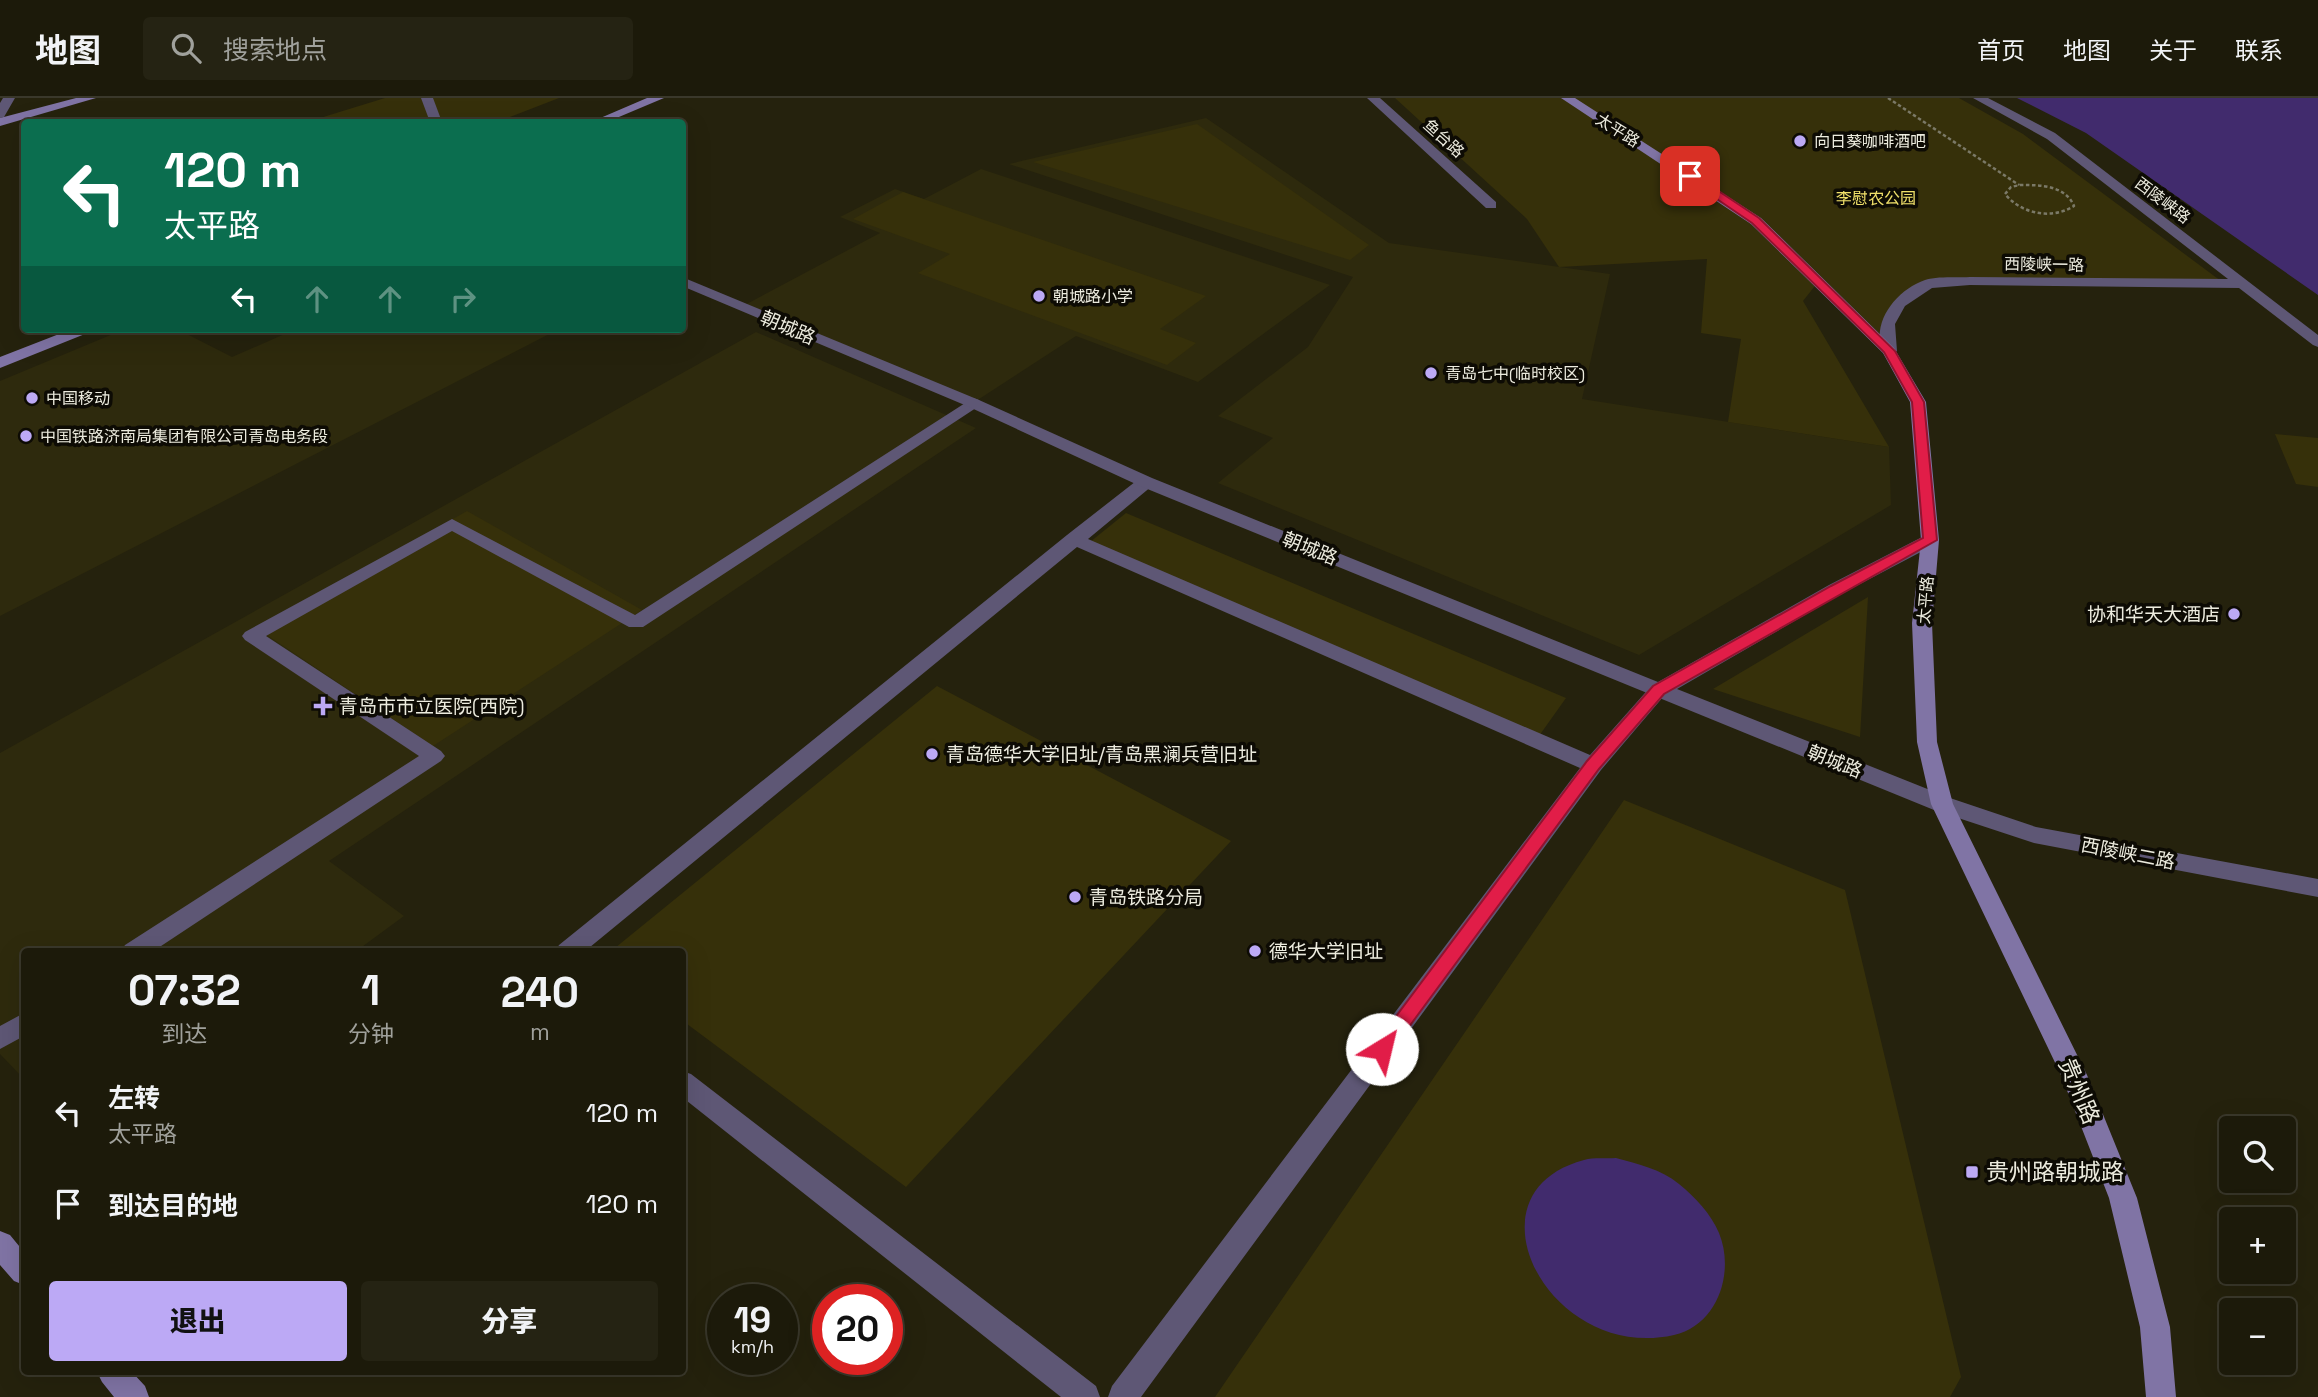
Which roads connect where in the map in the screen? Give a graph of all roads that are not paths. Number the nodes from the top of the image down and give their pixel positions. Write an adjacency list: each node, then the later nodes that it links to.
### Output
1 (9, 98): 8 (street)
2 (90, 98): 11 (main road)
3 (427, 98): 9 (street)
4 (658, 98): 10 (main road)
5 (1373, 98): 12 (street, 鱼台路)
6 (1567, 98): 17 (main road, 太平路)
7 (1979, 98): 14 (street, 西陵峡路)
8 (0, 114)
9 (435, 119)
10 (605, 119)
11 (0, 122)
12 (1491, 205)
13 (686, 283): 19 (street, 朝城路)
14 (2245, 284): 16 (street, 西陵峡路); 17 (street, 西陵峡一路)
15 (75, 333): 18 (main road)
16 (2318, 342)
17 (1889, 351): 22 (main road, 太平路)
18 (0, 363)
19 (973, 404): 20 (street, 朝城路); 27 (street)
20 (1146, 482): 21 (street); 23 (street, 朝城路)
21 (1073, 539): 24 (street); 28 (street)
22 (1930, 540): 23 (street); 25 (main road, 太平路)
23 (1659, 690): 24 (street); 25 (street, 朝城路)
24 (1593, 765): 37 (street)
25 (1942, 804): 26 (street, 西陵峡二路); 38 (main road, 贵州路)
26 (2318, 888)
27 (139, 948)
28 (572, 948)
29 (21, 1025): 30 (street)
30 (0, 1039)
31 (686, 1085): 36 (street)
32 (0, 1244): 33 (main road)
33 (21, 1268)
34 (115, 1375): 35 (main road)
35 (134, 1397)
36 (1085, 1397)
37 (1123, 1397)
38 (2161, 1397)

